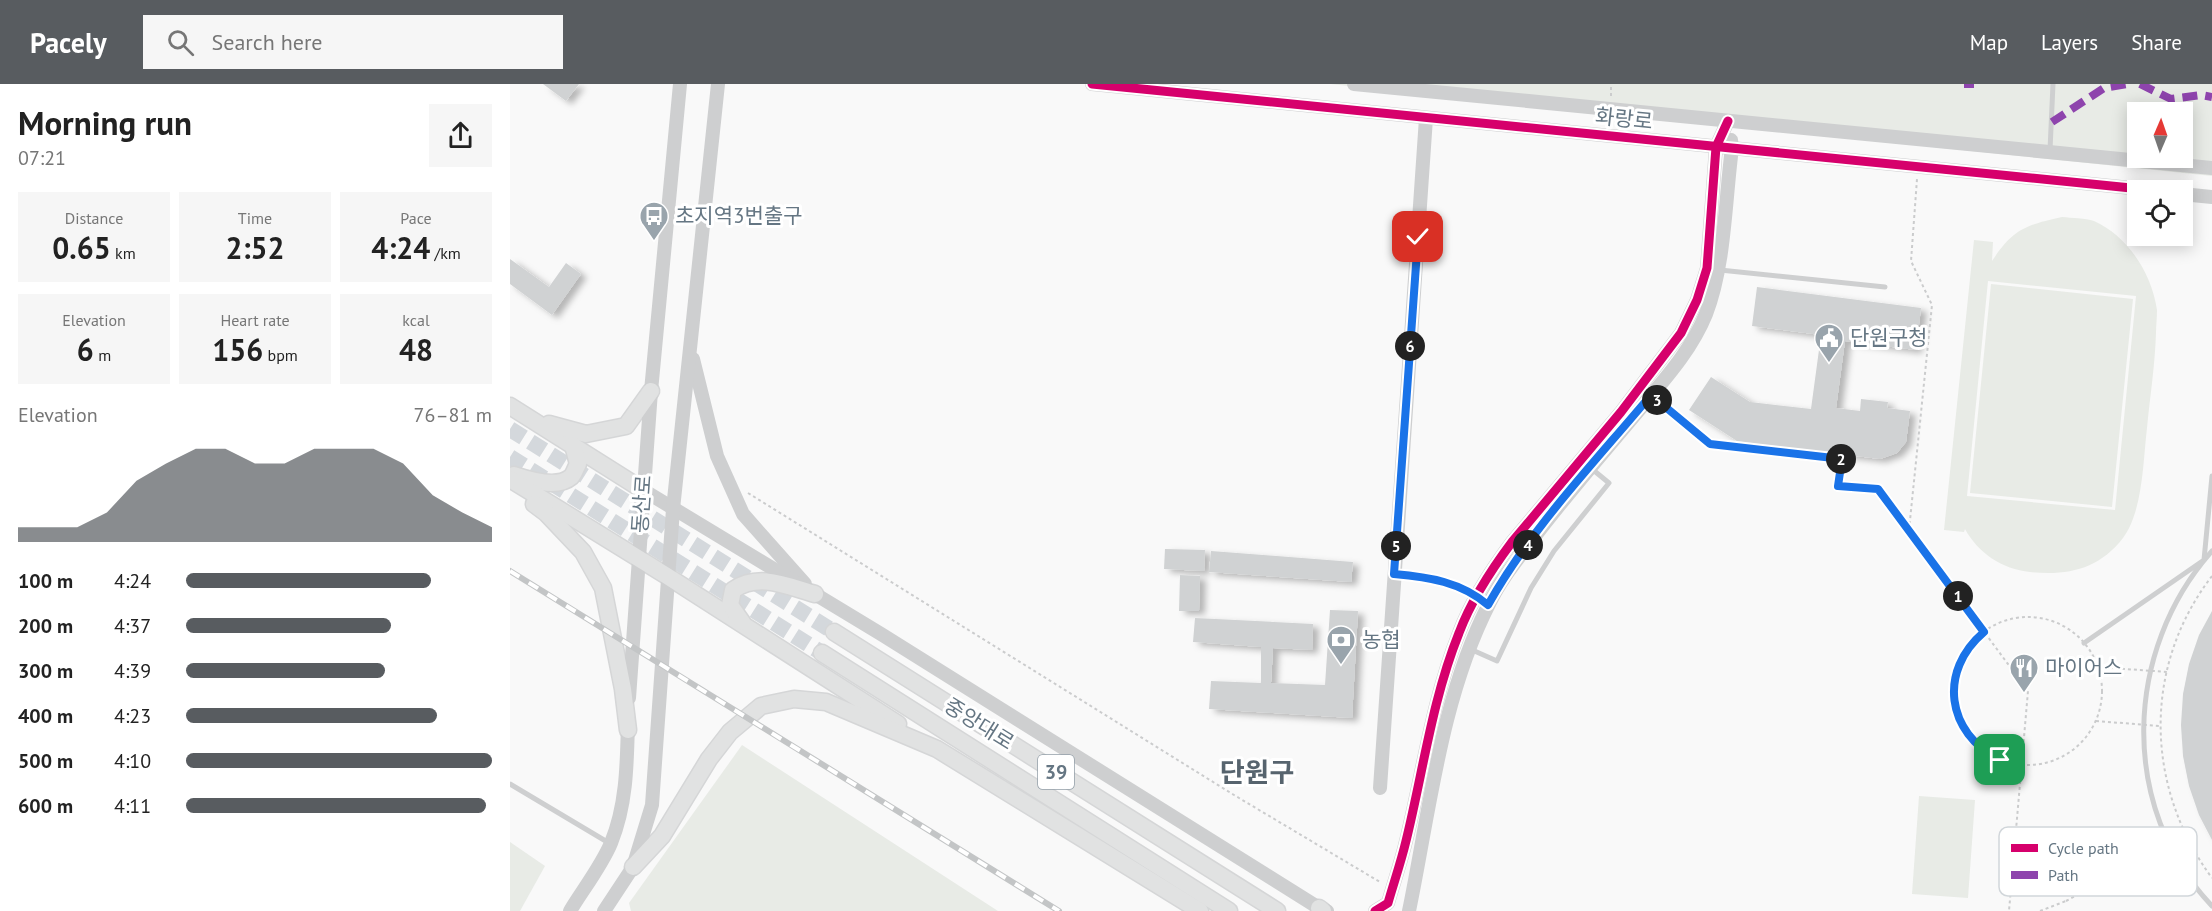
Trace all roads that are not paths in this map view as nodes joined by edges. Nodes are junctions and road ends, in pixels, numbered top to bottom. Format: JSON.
{"nodes":[{"id":1,"x":680,"y":84,"type":"edge"},
{"id":2,"x":718,"y":84,"type":"edge"},
{"id":3,"x":1092,"y":84,"type":"edge"},
{"id":4,"x":1354,"y":84,"type":"edge"},
{"id":5,"x":2053,"y":84,"type":"edge"},
{"id":6,"x":1438,"y":88,"type":"edge"},
{"id":7,"x":1426,"y":118,"type":"junction"},
{"id":8,"x":1728,"y":121,"type":"junction"},
{"id":9,"x":1716,"y":147,"type":"junction"},
{"id":10,"x":1732,"y":148,"type":"junction"},
{"id":11,"x":2050,"y":152,"type":"junction"},
{"id":12,"x":2212,"y":168,"type":"edge"},
{"id":13,"x":2127,"y":188,"type":"edge"},
{"id":14,"x":2193,"y":195,"type":"edge"},
{"id":15,"x":2212,"y":197,"type":"edge"},
{"id":16,"x":1718,"y":270,"type":"junction"},
{"id":17,"x":1885,"y":287,"type":"dead end"},
{"id":18,"x":690,"y":349,"type":"junction"},
{"id":19,"x":651,"y":391,"type":"junction"},
{"id":20,"x":510,"y":406,"type":"edge"},
{"id":21,"x":533,"y":420,"type":"junction"},
{"id":22,"x":573,"y":445,"type":"junction"},
{"id":23,"x":1590,"y":468,"type":"junction"},
{"id":24,"x":510,"y":473,"type":"edge"},
{"id":25,"x":2212,"y":476,"type":"edge"},
{"id":26,"x":510,"y":479,"type":"edge"},
{"id":27,"x":510,"y":484,"type":"edge"},
{"id":28,"x":643,"y":490,"type":"junction"},
{"id":29,"x":673,"y":509,"type":"junction"},
{"id":30,"x":2212,"y":550,"type":"edge"},
{"id":31,"x":639,"y":559,"type":"junction"},
{"id":32,"x":2204,"y":560,"type":"junction"},
{"id":33,"x":1394,"y":574,"type":"junction"},
{"id":34,"x":667,"y":576,"type":"junction"},
{"id":35,"x":814,"y":594,"type":"junction"},
{"id":36,"x":1483,"y":601,"type":"junction"},
{"id":37,"x":746,"y":627,"type":"junction"},
{"id":38,"x":834,"y":632,"type":"tunnel mouth"},
{"id":39,"x":2084,"y":643,"type":"road end"},
{"id":40,"x":1470,"y":648,"type":"junction"},
{"id":41,"x":822,"y":653,"type":"tunnel mouth"},
{"id":42,"x":628,"y":730,"type":"junction"},
{"id":43,"x":938,"y":749,"type":"junction"},
{"id":44,"x":510,"y":784,"type":"edge"},
{"id":45,"x":1380,"y":788,"type":"dead end"},
{"id":46,"x":2163,"y":827,"type":"edge"},
{"id":47,"x":611,"y":844,"type":"junction"},
{"id":48,"x":633,"y":867,"type":"junction"},
{"id":49,"x":622,"y":884,"type":"junction"},
{"id":50,"x":2197,"y":886,"type":"edge"},
{"id":51,"x":2212,"y":906,"type":"edge"},
{"id":52,"x":1323,"y":910,"type":"edge"},
{"id":53,"x":570,"y":911,"type":"edge"},
{"id":54,"x":604,"y":911,"type":"edge"},
{"id":55,"x":614,"y":911,"type":"edge"},
{"id":56,"x":1200,"y":911,"type":"edge"},
{"id":57,"x":1229,"y":911,"type":"edge"},
{"id":58,"x":1277,"y":911,"type":"edge"},
{"id":59,"x":1375,"y":911,"type":"edge"},
{"id":60,"x":1409,"y":911,"type":"edge"}],
"edges":[{"from":1,"to":19,"type":"street","name":"동산로"},
{"from":2,"to":18,"type":"street","name":"동산로"},
{"from":3,"to":7,"type":"street","name":"화랑로"},
{"from":4,"to":6,"type":"street","name":"화랑로"},
{"from":5,"to":11,"type":"lane"},
{"from":6,"to":8,"type":"street","name":"화랑로"},
{"from":7,"to":9,"type":"street","name":"화랑로"},
{"from":7,"to":33,"type":"street"},
{"from":8,"to":9,"type":"street"},
{"from":8,"to":10,"type":"street"},
{"from":8,"to":11,"type":"street","name":"화랑로"},
{"from":9,"to":10,"type":"street","name":"화랑로"},
{"from":9,"to":36,"type":"street"},
{"from":10,"to":13,"type":"street","name":"화랑로"},
{"from":10,"to":16,"type":"street"},
{"from":11,"to":12,"type":"street","name":"화랑로"},
{"from":14,"to":15,"type":"street"},
{"from":16,"to":17,"type":"lane"},
{"from":16,"to":23,"type":"street"},
{"from":18,"to":29,"type":"street","name":"동산로"},
{"from":18,"to":35,"type":"street"},
{"from":19,"to":21,"type":"main road"},
{"from":19,"to":28,"type":"street","name":"동산로"},
{"from":20,"to":21,"type":"main road"},
{"from":21,"to":22,"type":"main road"},
{"from":22,"to":24,"type":"main road"},
{"from":22,"to":28,"type":"main road"},
{"from":23,"to":36,"type":"street"},
{"from":23,"to":40,"type":"lane"},
{"from":25,"to":32,"type":"lane"},
{"from":26,"to":31,"type":"main road"},
{"from":27,"to":42,"type":"main road"},
{"from":28,"to":29,"type":"street"},
{"from":28,"to":31,"type":"street","name":"동산로"},
{"from":29,"to":34,"type":"street","name":"동산로"},
{"from":29,"to":35,"type":"street"},
{"from":30,"to":32,"type":"lane"},
{"from":31,"to":34,"type":"main road"},
{"from":31,"to":42,"type":"street","name":"동산로"},
{"from":32,"to":39,"type":"lane"},
{"from":32,"to":46,"type":"lane"},
{"from":33,"to":36,"type":"lane"},
{"from":33,"to":45,"type":"street"},
{"from":34,"to":37,"type":"main road"},
{"from":34,"to":48,"type":"street","name":"동산로"},
{"from":35,"to":37,"type":"main road"},
{"from":35,"to":52,"type":"street"},
{"from":36,"to":40,"type":"street"},
{"from":36,"to":59,"type":"street"},
{"from":37,"to":43,"type":"main road"},
{"from":38,"to":58,"type":"main road","name":"중앙대로","number":"39"},
{"from":40,"to":60,"type":"street"},
{"from":41,"to":57,"type":"main road","name":"중앙대로","number":"39"},
{"from":42,"to":47,"type":"street","name":"동산로"},
{"from":43,"to":48,"type":"main road"},
{"from":43,"to":56,"type":"main road"},
{"from":44,"to":47,"type":"lane"},
{"from":47,"to":53,"type":"street","name":"동산로"},
{"from":48,"to":49,"type":"street","name":"동산로"},
{"from":49,"to":54,"type":"street","name":"동산로"},
{"from":49,"to":55,"type":"street"},
{"from":50,"to":51,"type":"lane"}]}
